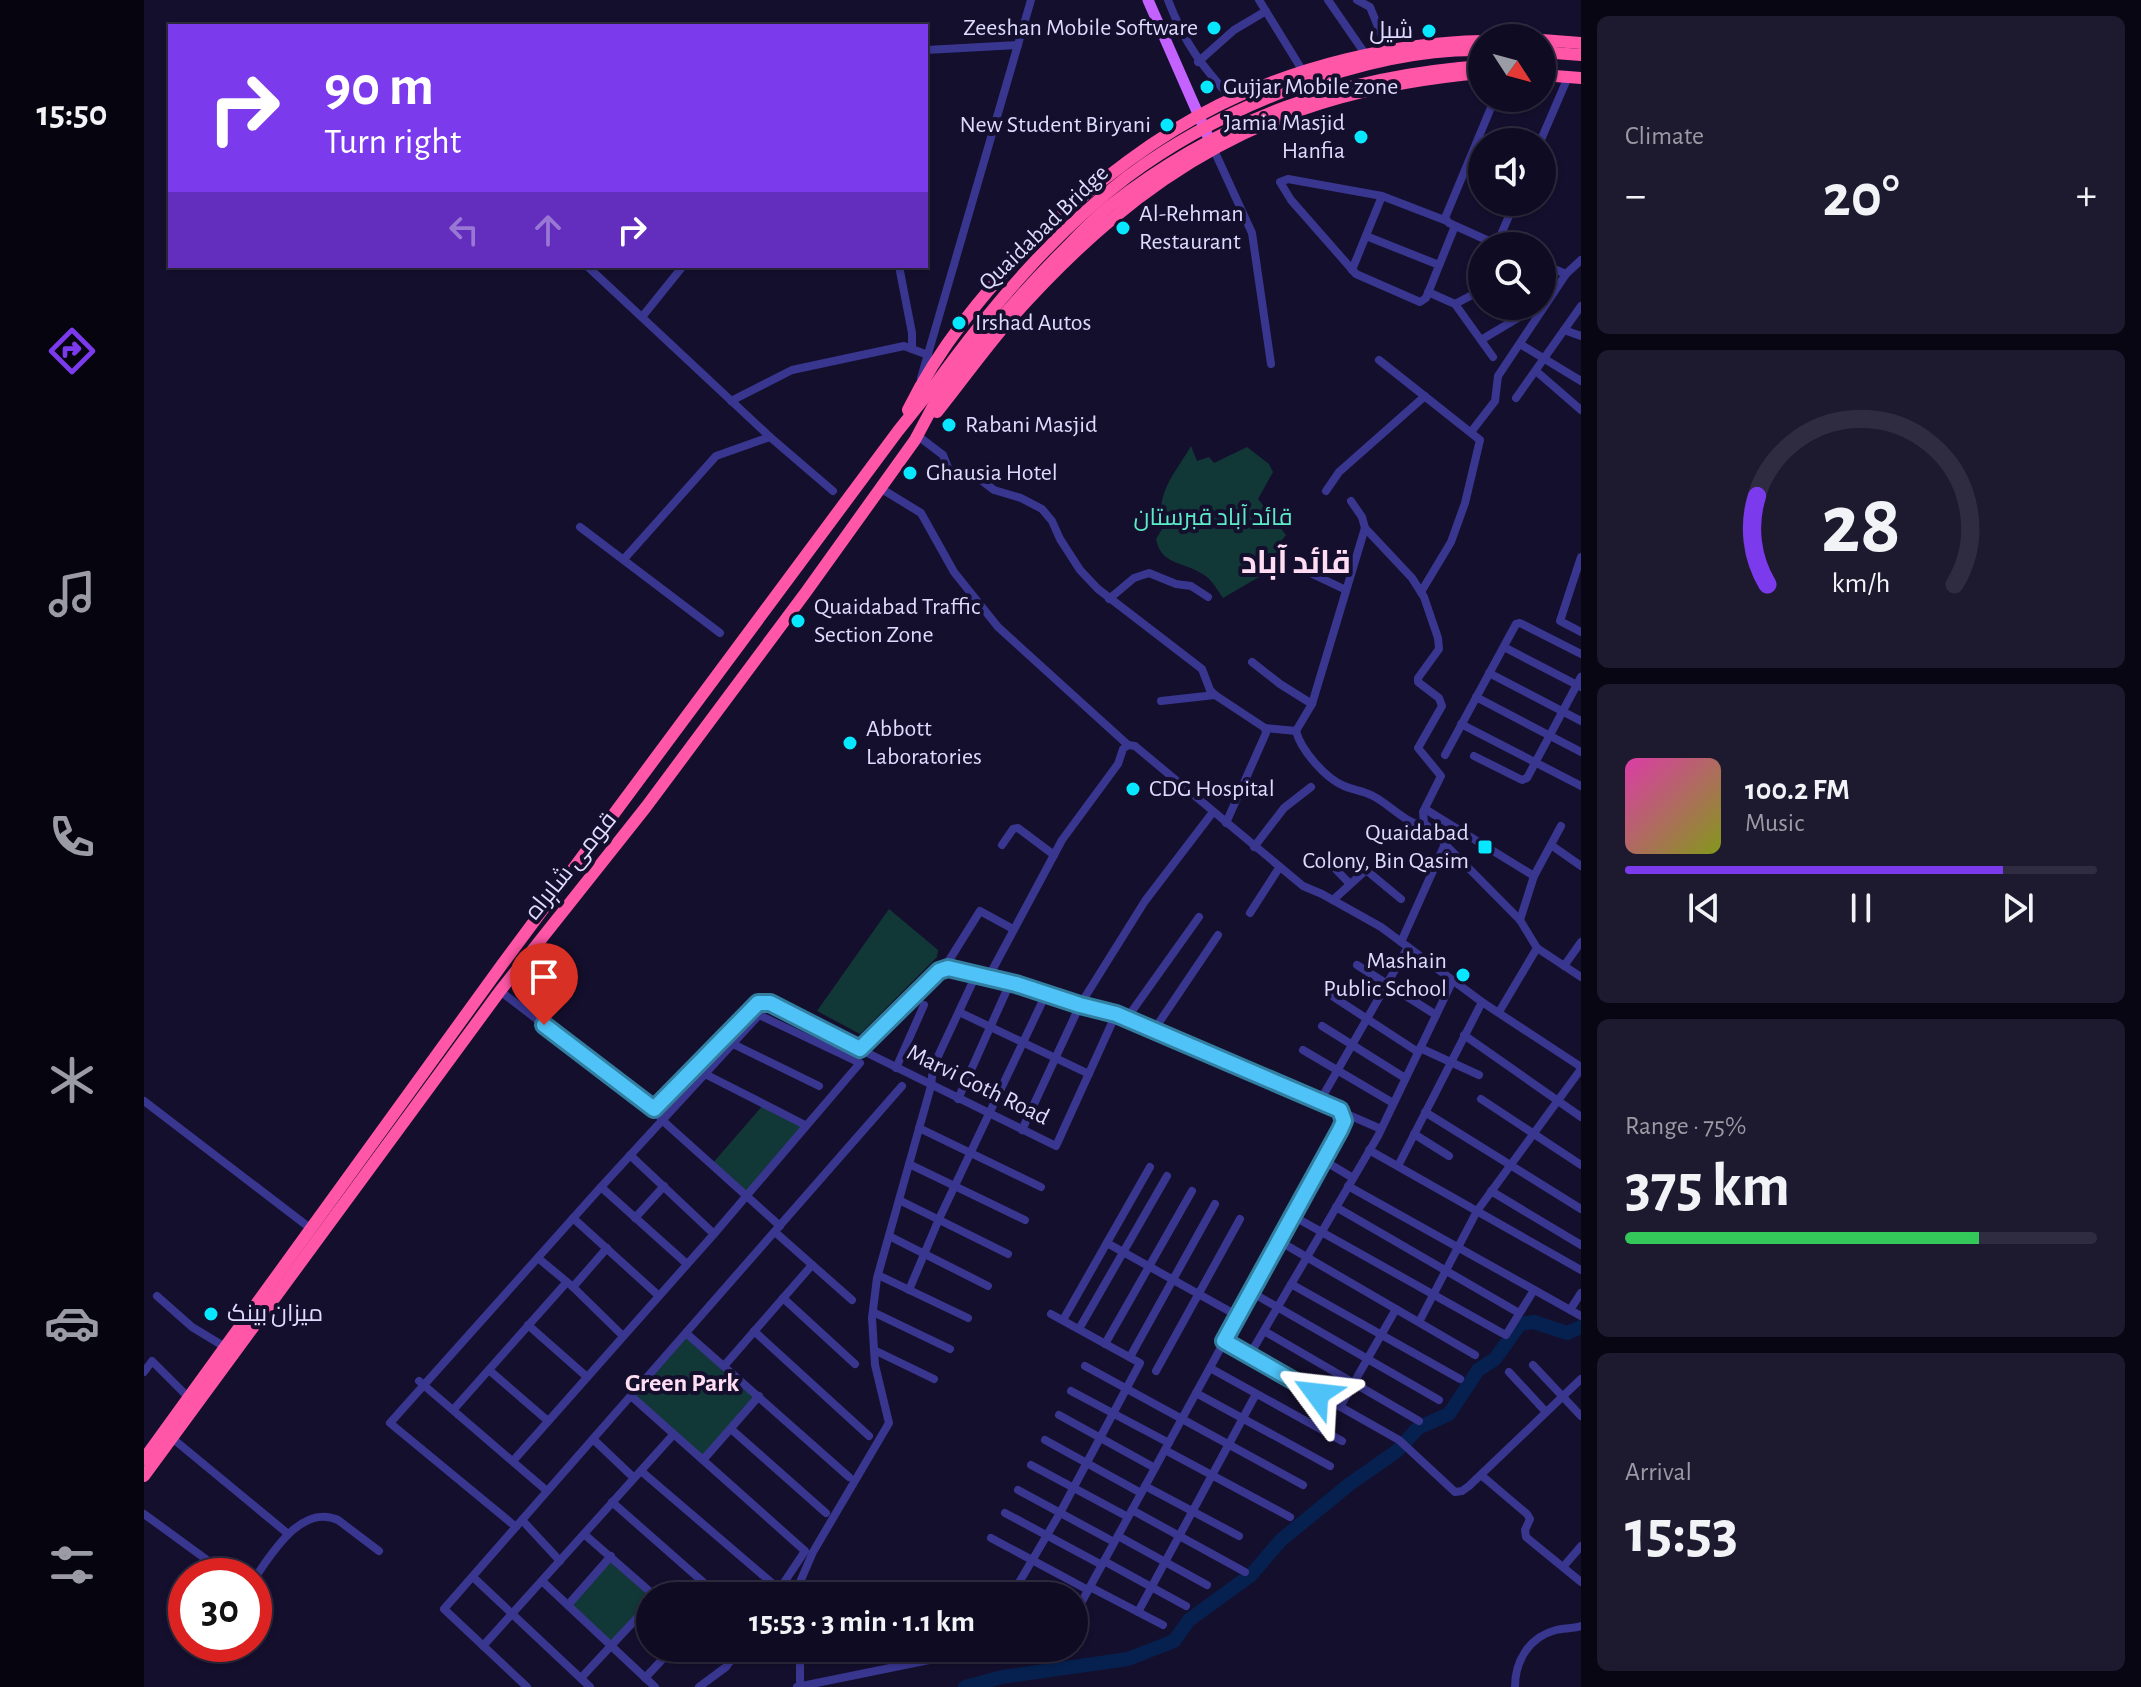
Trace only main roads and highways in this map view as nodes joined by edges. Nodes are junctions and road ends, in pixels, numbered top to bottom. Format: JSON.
{"nodes":[{"id":1,"x":1145,"y":0,"type":"edge"},
{"id":2,"x":1156,"y":0,"type":"edge"},
{"id":3,"x":1556,"y":41,"type":"edge"},
{"id":4,"x":1468,"y":42,"type":"edge"},
{"id":5,"x":1581,"y":43,"type":"edge"},
{"id":6,"x":1468,"y":51,"type":"edge"},
{"id":7,"x":1556,"y":53,"type":"edge"},
{"id":8,"x":1581,"y":55,"type":"edge"},
{"id":9,"x":1468,"y":68,"type":"edge"},
{"id":10,"x":1556,"y":68,"type":"edge"},
{"id":11,"x":1581,"y":70,"type":"edge"},
{"id":12,"x":1468,"y":74,"type":"edge"},
{"id":13,"x":1201,"y":115,"type":"junction"},
{"id":14,"x":1216,"y":146,"type":"junction"},
{"id":15,"x":937,"y":391,"type":"junction"},
{"id":16,"x":898,"y":431,"type":"junction"},
{"id":17,"x":916,"y":438,"type":"junction"},
{"id":18,"x":144,"y":1458,"type":"edge"},
{"id":19,"x":144,"y":1476,"type":"edge"}],
"edges":[{"from":1,"to":13,"type":"main road"},
{"from":2,"to":13,"type":"main road"},
{"from":3,"to":5,"type":"highway"},
{"from":4,"to":13,"type":"highway"},
{"from":6,"to":15,"type":"highway","name":"Quaidabad Bridge","bridge":true},
{"from":7,"to":8,"type":"highway"},
{"from":9,"to":15,"type":"highway","name":"Quaidabad Bridge","bridge":true},
{"from":10,"to":11,"type":"highway"},
{"from":12,"to":14,"type":"highway"},
{"from":13,"to":14,"type":"main road"},
{"from":13,"to":16,"type":"highway"},
{"from":14,"to":17,"type":"highway"},
{"from":15,"to":16,"type":"highway","name":"قومی شاہراہ"},
{"from":15,"to":17,"type":"highway","name":"قومی شاہراہ"},
{"from":16,"to":18,"type":"highway","name":"قومی شاہراہ"},
{"from":17,"to":19,"type":"highway","name":"قومی شاہراہ"}]}
